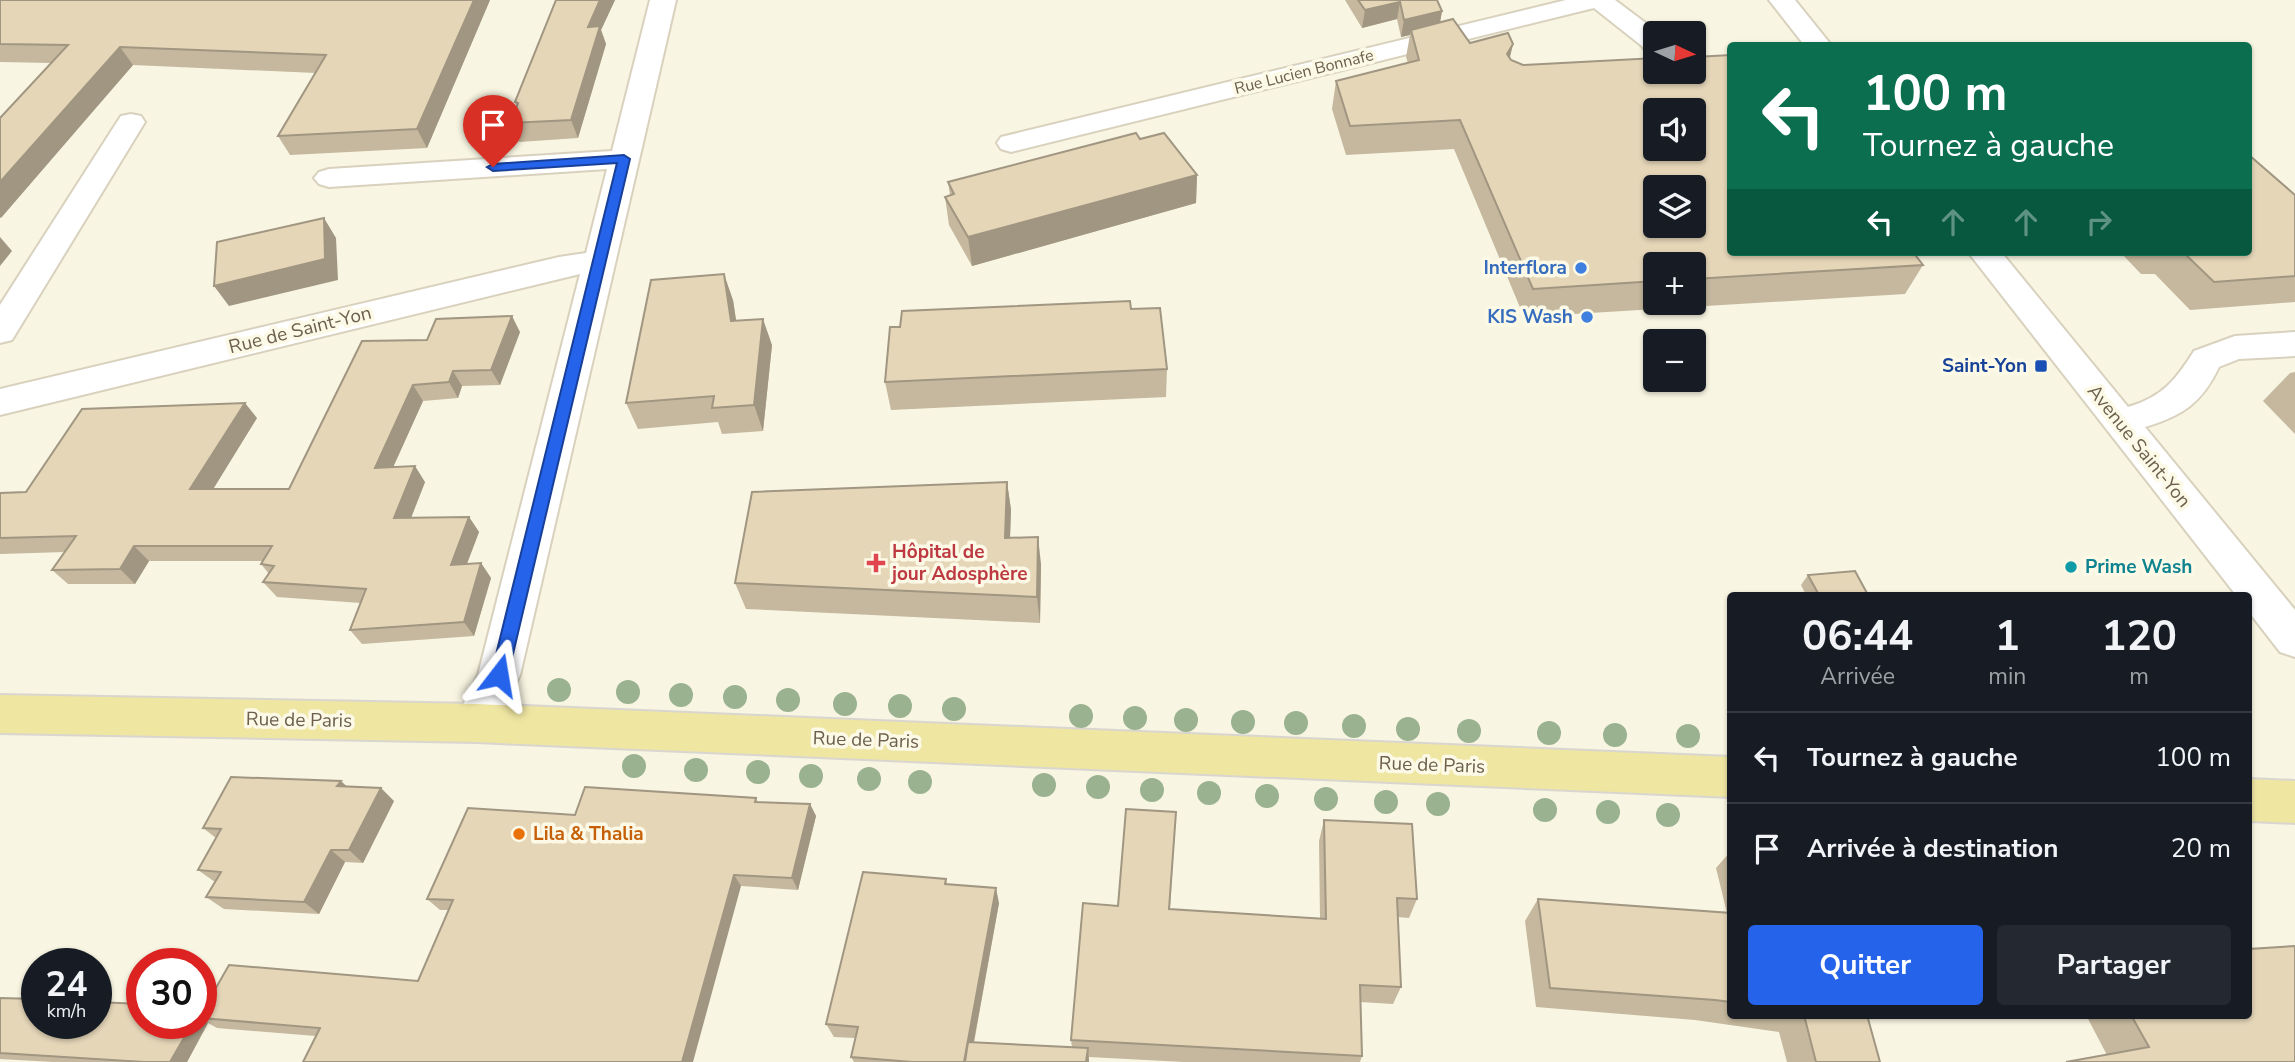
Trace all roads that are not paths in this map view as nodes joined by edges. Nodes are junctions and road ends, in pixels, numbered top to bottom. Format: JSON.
{"nodes":[{"id":1,"x":663,"y":0,"type":"edge"},
{"id":2,"x":1598,"y":0,"type":"edge"},
{"id":3,"x":1782,"y":0,"type":"edge"},
{"id":4,"x":1643,"y":34,"type":"edge"},
{"id":5,"x":1816,"y":42,"type":"edge"},
{"id":6,"x":131,"y":122,"type":"dead end"},
{"id":7,"x":1011,"y":143,"type":"dead end"},
{"id":8,"x":624,"y":159,"type":"junction"},
{"id":9,"x":329,"y":178,"type":"dead end"},
{"id":10,"x":1987,"y":256,"type":"edge"},
{"id":11,"x":600,"y":261,"type":"junction"},
{"id":12,"x":0,"y":332,"type":"edge"},
{"id":13,"x":2295,"y":344,"type":"edge"},
{"id":14,"x":0,"y":402,"type":"edge"},
{"id":15,"x":2120,"y":422,"type":"junction"},
{"id":16,"x":2295,"y":640,"type":"edge"},
{"id":17,"x":0,"y":714,"type":"edge"},
{"id":18,"x":476,"y":723,"type":"junction"},
{"id":19,"x":1727,"y":777,"type":"edge"},
{"id":20,"x":2252,"y":800,"type":"edge"},
{"id":21,"x":2295,"y":802,"type":"edge"}],
"edges":[{"from":1,"to":8,"type":"street"},
{"from":2,"to":4,"type":"street"},
{"from":2,"to":7,"type":"street","name":"Rue Lucien Bonnafe"},
{"from":3,"to":5,"type":"street"},
{"from":6,"to":12,"type":"street"},
{"from":8,"to":9,"type":"street"},
{"from":8,"to":11,"type":"street"},
{"from":10,"to":15,"type":"street","name":"Avenue Saint-Yon"},
{"from":11,"to":14,"type":"street","name":"Rue de Saint-Yon"},
{"from":11,"to":18,"type":"street"},
{"from":13,"to":15,"type":"street"},
{"from":15,"to":16,"type":"street","name":"Avenue Saint-Yon"},
{"from":17,"to":18,"type":"main road","name":"Rue de Paris"},
{"from":18,"to":19,"type":"main road","name":"Rue de Paris"},
{"from":20,"to":21,"type":"main road"}]}
